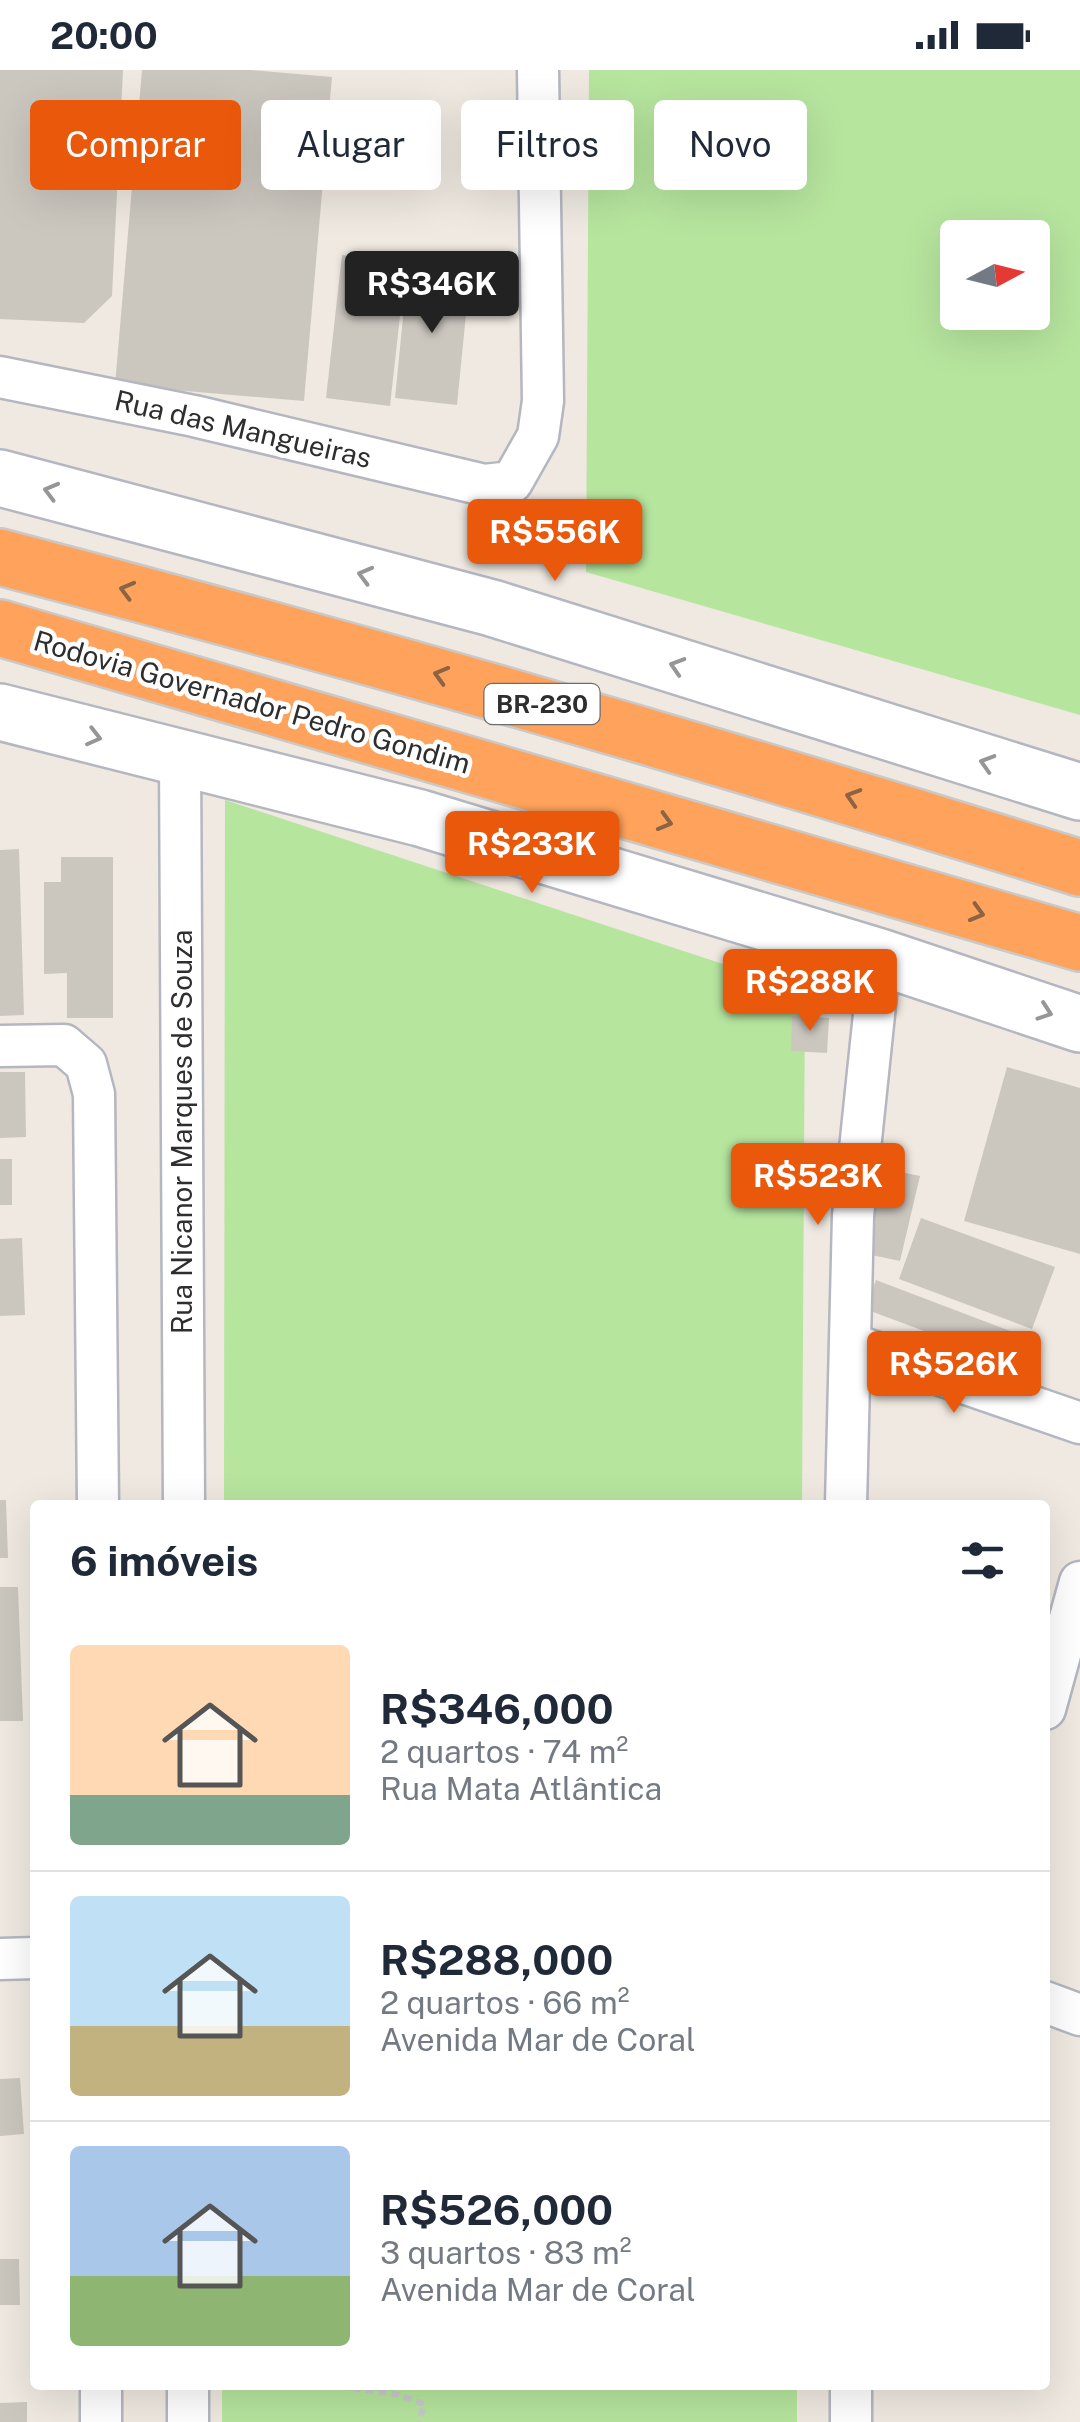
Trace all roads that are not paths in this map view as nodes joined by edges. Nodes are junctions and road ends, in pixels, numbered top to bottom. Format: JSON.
{"nodes":[{"id":1,"x":538,"y":70,"type":"edge"},
{"id":2,"x":0,"y":378,"type":"edge"},
{"id":3,"x":0,"y":478,"type":"edge"},
{"id":4,"x":0,"y":556,"type":"edge"},
{"id":5,"x":0,"y":628,"type":"edge"},
{"id":6,"x":0,"y":712,"type":"edge"},
{"id":7,"x":180,"y":758,"type":"junction"},
{"id":8,"x":1080,"y":792,"type":"edge"},
{"id":9,"x":1080,"y":868,"type":"edge"},
{"id":10,"x":1080,"y":943,"type":"edge"},
{"id":11,"x":880,"y":957,"type":"junction"},
{"id":12,"x":1080,"y":1024,"type":"edge"},
{"id":13,"x":0,"y":1046,"type":"edge"},
{"id":14,"x":851,"y":1344,"type":"junction"},
{"id":15,"x":1080,"y":1422,"type":"edge"},
{"id":16,"x":98,"y":1500,"type":"edge"},
{"id":17,"x":184,"y":1500,"type":"edge"},
{"id":18,"x":846,"y":1500,"type":"edge"},
{"id":19,"x":1080,"y":1582,"type":"edge"},
{"id":20,"x":1050,"y":1691,"type":"edge"},
{"id":21,"x":0,"y":1958,"type":"edge"},
{"id":22,"x":30,"y":1958,"type":"edge"},
{"id":23,"x":1050,"y":2004,"type":"edge"},
{"id":24,"x":1080,"y":2014,"type":"edge"},
{"id":25,"x":101,"y":2390,"type":"edge"},
{"id":26,"x":188,"y":2390,"type":"edge"},
{"id":27,"x":851,"y":2390,"type":"edge"},
{"id":28,"x":101,"y":2422,"type":"edge"},
{"id":29,"x":188,"y":2422,"type":"edge"},
{"id":30,"x":851,"y":2422,"type":"edge"}],
"edges":[{"from":1,"to":2,"type":"street","name":"Rua das Mangueiras"},
{"from":8,"to":3,"type":"street","one_way":true},
{"from":9,"to":4,"type":"highway","number":"BR-230","one_way":true},
{"from":5,"to":10,"type":"highway","name":"Rodovia Governador Pedro Gondim","one_way":true},
{"from":6,"to":7,"type":"street","one_way":true},
{"from":7,"to":11,"type":"street"},
{"from":7,"to":17,"type":"street","name":"Rua Nicanor Marques de Souza"},
{"from":11,"to":12,"type":"street","one_way":true},
{"from":11,"to":14,"type":"street"},
{"from":13,"to":16,"type":"street"},
{"from":14,"to":15,"type":"street"},
{"from":14,"to":18,"type":"street"},
{"from":19,"to":20,"type":"street"},
{"from":21,"to":22,"type":"street"},
{"from":23,"to":24,"type":"street"},
{"from":25,"to":28,"type":"street"},
{"from":26,"to":29,"type":"street"},
{"from":27,"to":30,"type":"street"}]}
